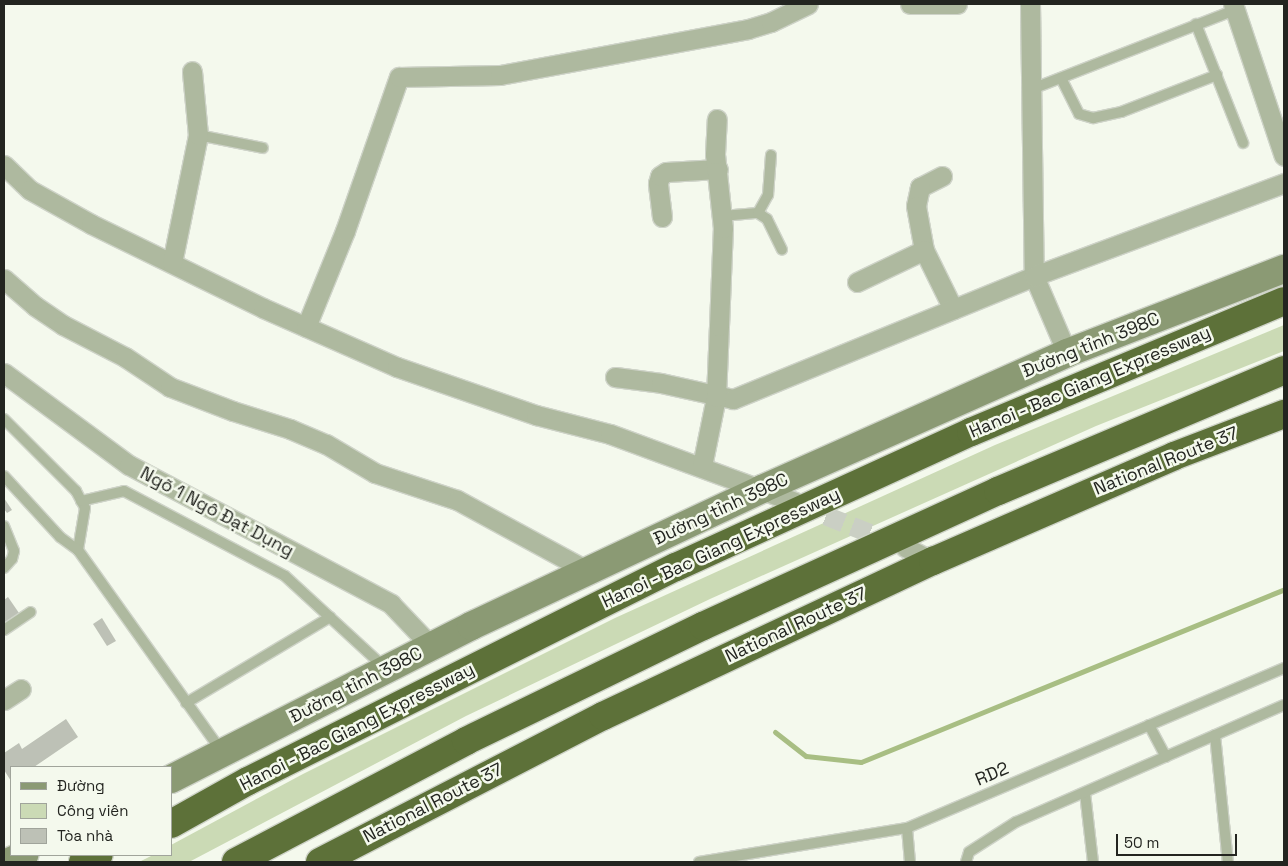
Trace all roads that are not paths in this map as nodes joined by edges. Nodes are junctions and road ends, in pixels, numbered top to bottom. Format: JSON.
{"nodes":[{"id":1,"x":808,"y":4,"type":"edge"},
{"id":2,"x":910,"y":4,"type":"edge"},
{"id":3,"x":957,"y":4,"type":"edge"},
{"id":4,"x":1030,"y":4,"type":"edge"},
{"id":5,"x":1234,"y":7,"type":"edge"},
{"id":6,"x":1196,"y":24,"type":"junction"},
{"id":7,"x":192,"y":71,"type":"dead end"},
{"id":8,"x":1217,"y":75,"type":"junction"},
{"id":9,"x":1061,"y":78,"type":"junction"},
{"id":10,"x":1032,"y":89,"type":"junction"},
{"id":11,"x":718,"y":119,"type":"dead end"},
{"id":12,"x":198,"y":135,"type":"junction"},
{"id":13,"x":1243,"y":142,"type":"dead end"},
{"id":14,"x":263,"y":148,"type":"dead end"},
{"id":15,"x":771,"y":155,"type":"dead end"},
{"id":16,"x":1284,"y":156,"type":"edge"},
{"id":17,"x":4,"y":164,"type":"edge"},
{"id":18,"x":718,"y":169,"type":"junction"},
{"id":19,"x":942,"y":176,"type":"dead end"},
{"id":20,"x":1284,"y":183,"type":"edge"},
{"id":21,"x":758,"y":213,"type":"junction"},
{"id":22,"x":722,"y":216,"type":"junction"},
{"id":23,"x":662,"y":217,"type":"dead end"},
{"id":24,"x":782,"y":250,"type":"dead end"},
{"id":25,"x":924,"y":250,"type":"junction"},
{"id":26,"x":172,"y":264,"type":"junction"},
{"id":27,"x":1284,"y":269,"type":"edge"},
{"id":28,"x":1034,"y":276,"type":"junction"},
{"id":29,"x":4,"y":279,"type":"edge"},
{"id":30,"x":857,"y":282,"type":"dead end"},
{"id":31,"x":1284,"y":300,"type":"edge"},
{"id":32,"x":954,"y":309,"type":"junction"},
{"id":33,"x":306,"y":327,"type":"junction"},
{"id":34,"x":1067,"y":353,"type":"junction"},
{"id":35,"x":1284,"y":370,"type":"edge"},
{"id":36,"x":4,"y":373,"type":"edge"},
{"id":37,"x":615,"y":377,"type":"dead end"},
{"id":38,"x":716,"y":397,"type":"junction"},
{"id":39,"x":1284,"y":414,"type":"edge"},
{"id":40,"x":4,"y":419,"type":"edge"},
{"id":41,"x":702,"y":466,"type":"junction"},
{"id":42,"x":4,"y":476,"type":"edge"},
{"id":43,"x":762,"y":489,"type":"junction"},
{"id":44,"x":81,"y":501,"type":"junction"},
{"id":45,"x":794,"y":502,"type":"tunnel mouth"},
{"id":46,"x":4,"y":526,"type":"edge"},
{"id":47,"x":905,"y":547,"type":"tunnel mouth"},
{"id":48,"x":78,"y":550,"type":"junction"},
{"id":49,"x":933,"y":561,"type":"junction"},
{"id":50,"x":4,"y":568,"type":"edge"},
{"id":51,"x":588,"y":571,"type":"junction"},
{"id":52,"x":31,"y":612,"type":"dead end"},
{"id":53,"x":330,"y":617,"type":"junction"},
{"id":54,"x":4,"y":630,"type":"edge"},
{"id":55,"x":431,"y":646,"type":"junction"},
{"id":56,"x":1284,"y":668,"type":"edge"},
{"id":57,"x":386,"y":669,"type":"junction"},
{"id":58,"x":21,"y":689,"type":"dead end"},
{"id":59,"x":4,"y":700,"type":"edge"},
{"id":60,"x":186,"y":703,"type":"junction"},
{"id":61,"x":1284,"y":705,"type":"edge"},
{"id":62,"x":1148,"y":725,"type":"junction"},
{"id":63,"x":1214,"y":735,"type":"junction"},
{"id":64,"x":222,"y":753,"type":"junction"},
{"id":65,"x":1166,"y":757,"type":"junction"},
{"id":66,"x":172,"y":778,"type":"edge"},
{"id":67,"x":248,"y":781,"type":"junction"},
{"id":68,"x":1085,"y":793,"type":"junction"},
{"id":69,"x":172,"y":819,"type":"edge"},
{"id":70,"x":172,"y":823,"type":"edge"},
{"id":71,"x":907,"y":828,"type":"junction"},
{"id":72,"x":22,"y":856,"type":"edge"},
{"id":73,"x":97,"y":856,"type":"edge"},
{"id":74,"x":116,"y":856,"type":"edge"},
{"id":75,"x":747,"y":858,"type":"edge"},
{"id":76,"x":9,"y":862,"type":"edge"},
{"id":77,"x":84,"y":862,"type":"edge"},
{"id":78,"x":105,"y":862,"type":"edge"},
{"id":79,"x":236,"y":862,"type":"edge"},
{"id":80,"x":320,"y":862,"type":"edge"},
{"id":81,"x":699,"y":862,"type":"edge"},
{"id":82,"x":910,"y":862,"type":"edge"},
{"id":83,"x":966,"y":862,"type":"edge"},
{"id":84,"x":1093,"y":862,"type":"edge"},
{"id":85,"x":1228,"y":862,"type":"edge"}],
"edges":[{"from":1,"to":33,"type":"street"},
{"from":2,"to":3,"type":"street"},
{"from":4,"to":10,"type":"street"},
{"from":5,"to":6,"type":"lane"},
{"from":5,"to":16,"type":"street"},
{"from":6,"to":8,"type":"lane"},
{"from":6,"to":9,"type":"lane"},
{"from":7,"to":12,"type":"street"},
{"from":8,"to":9,"type":"lane"},
{"from":8,"to":13,"type":"lane"},
{"from":9,"to":10,"type":"lane"},
{"from":10,"to":28,"type":"street"},
{"from":11,"to":18,"type":"street"},
{"from":12,"to":14,"type":"lane"},
{"from":12,"to":26,"type":"street"},
{"from":15,"to":21,"type":"lane"},
{"from":17,"to":26,"type":"street"},
{"from":18,"to":22,"type":"street"},
{"from":18,"to":23,"type":"street"},
{"from":19,"to":25,"type":"street"},
{"from":20,"to":28,"type":"street"},
{"from":21,"to":22,"type":"lane"},
{"from":21,"to":24,"type":"lane"},
{"from":22,"to":38,"type":"street"},
{"from":25,"to":30,"type":"street"},
{"from":25,"to":32,"type":"street"},
{"from":26,"to":33,"type":"street"},
{"from":27,"to":34,"type":"main road","name":"Đường tỉnh 398C"},
{"from":28,"to":32,"type":"street"},
{"from":28,"to":34,"type":"street"},
{"from":29,"to":51,"type":"street"},
{"from":31,"to":67,"type":"highway","name":"Hanoi - Bac Giang Expressway"},
{"from":32,"to":38,"type":"street"},
{"from":33,"to":41,"type":"street"},
{"from":34,"to":43,"type":"main road","name":"Đường tỉnh 398C"},
{"from":35,"to":79,"type":"highway"},
{"from":36,"to":55,"type":"street","name":"Ngõ 1 Ngô Đạt Dụng"},
{"from":37,"to":38,"type":"street"},
{"from":38,"to":41,"type":"street"},
{"from":39,"to":49,"type":"highway","name":"National Route 37"},
{"from":40,"to":44,"type":"lane"},
{"from":41,"to":43,"type":"street"},
{"from":42,"to":48,"type":"lane"},
{"from":43,"to":45,"type":"street"},
{"from":43,"to":51,"type":"main road","name":"Đường tỉnh 398C"},
{"from":44,"to":48,"type":"lane"},
{"from":44,"to":53,"type":"lane"},
{"from":46,"to":50,"type":"lane"},
{"from":47,"to":49,"type":"street"},
{"from":48,"to":60,"type":"lane"},
{"from":49,"to":80,"type":"highway","name":"National Route 37"},
{"from":51,"to":55,"type":"main road","name":"Đường tỉnh 398C"},
{"from":52,"to":54,"type":"lane"},
{"from":53,"to":57,"type":"lane"},
{"from":53,"to":60,"type":"lane"},
{"from":55,"to":57,"type":"main road","name":"Đường tỉnh 398C"},
{"from":56,"to":62,"type":"lane","name":"RD2"},
{"from":57,"to":64,"type":"main road","name":"Đường tỉnh 398C"},
{"from":58,"to":59,"type":"street"},
{"from":60,"to":64,"type":"lane"},
{"from":61,"to":63,"type":"lane"},
{"from":62,"to":65,"type":"lane"},
{"from":62,"to":71,"type":"lane","name":"RD2"},
{"from":63,"to":65,"type":"lane"},
{"from":63,"to":85,"type":"lane"},
{"from":64,"to":66,"type":"main road","name":"Đường tỉnh 398C"},
{"from":65,"to":68,"type":"lane"},
{"from":67,"to":69,"type":"highway"},
{"from":67,"to":70,"type":"highway","name":"Hanoi - Bac Giang Expressway"},
{"from":68,"to":83,"type":"lane"},
{"from":68,"to":84,"type":"lane"},
{"from":71,"to":75,"type":"lane","name":"RD2"},
{"from":71,"to":82,"type":"lane"},
{"from":72,"to":76,"type":"main road"},
{"from":73,"to":77,"type":"highway"},
{"from":74,"to":78,"type":"highway"},
{"from":75,"to":81,"type":"lane","name":"RD2"}]}
